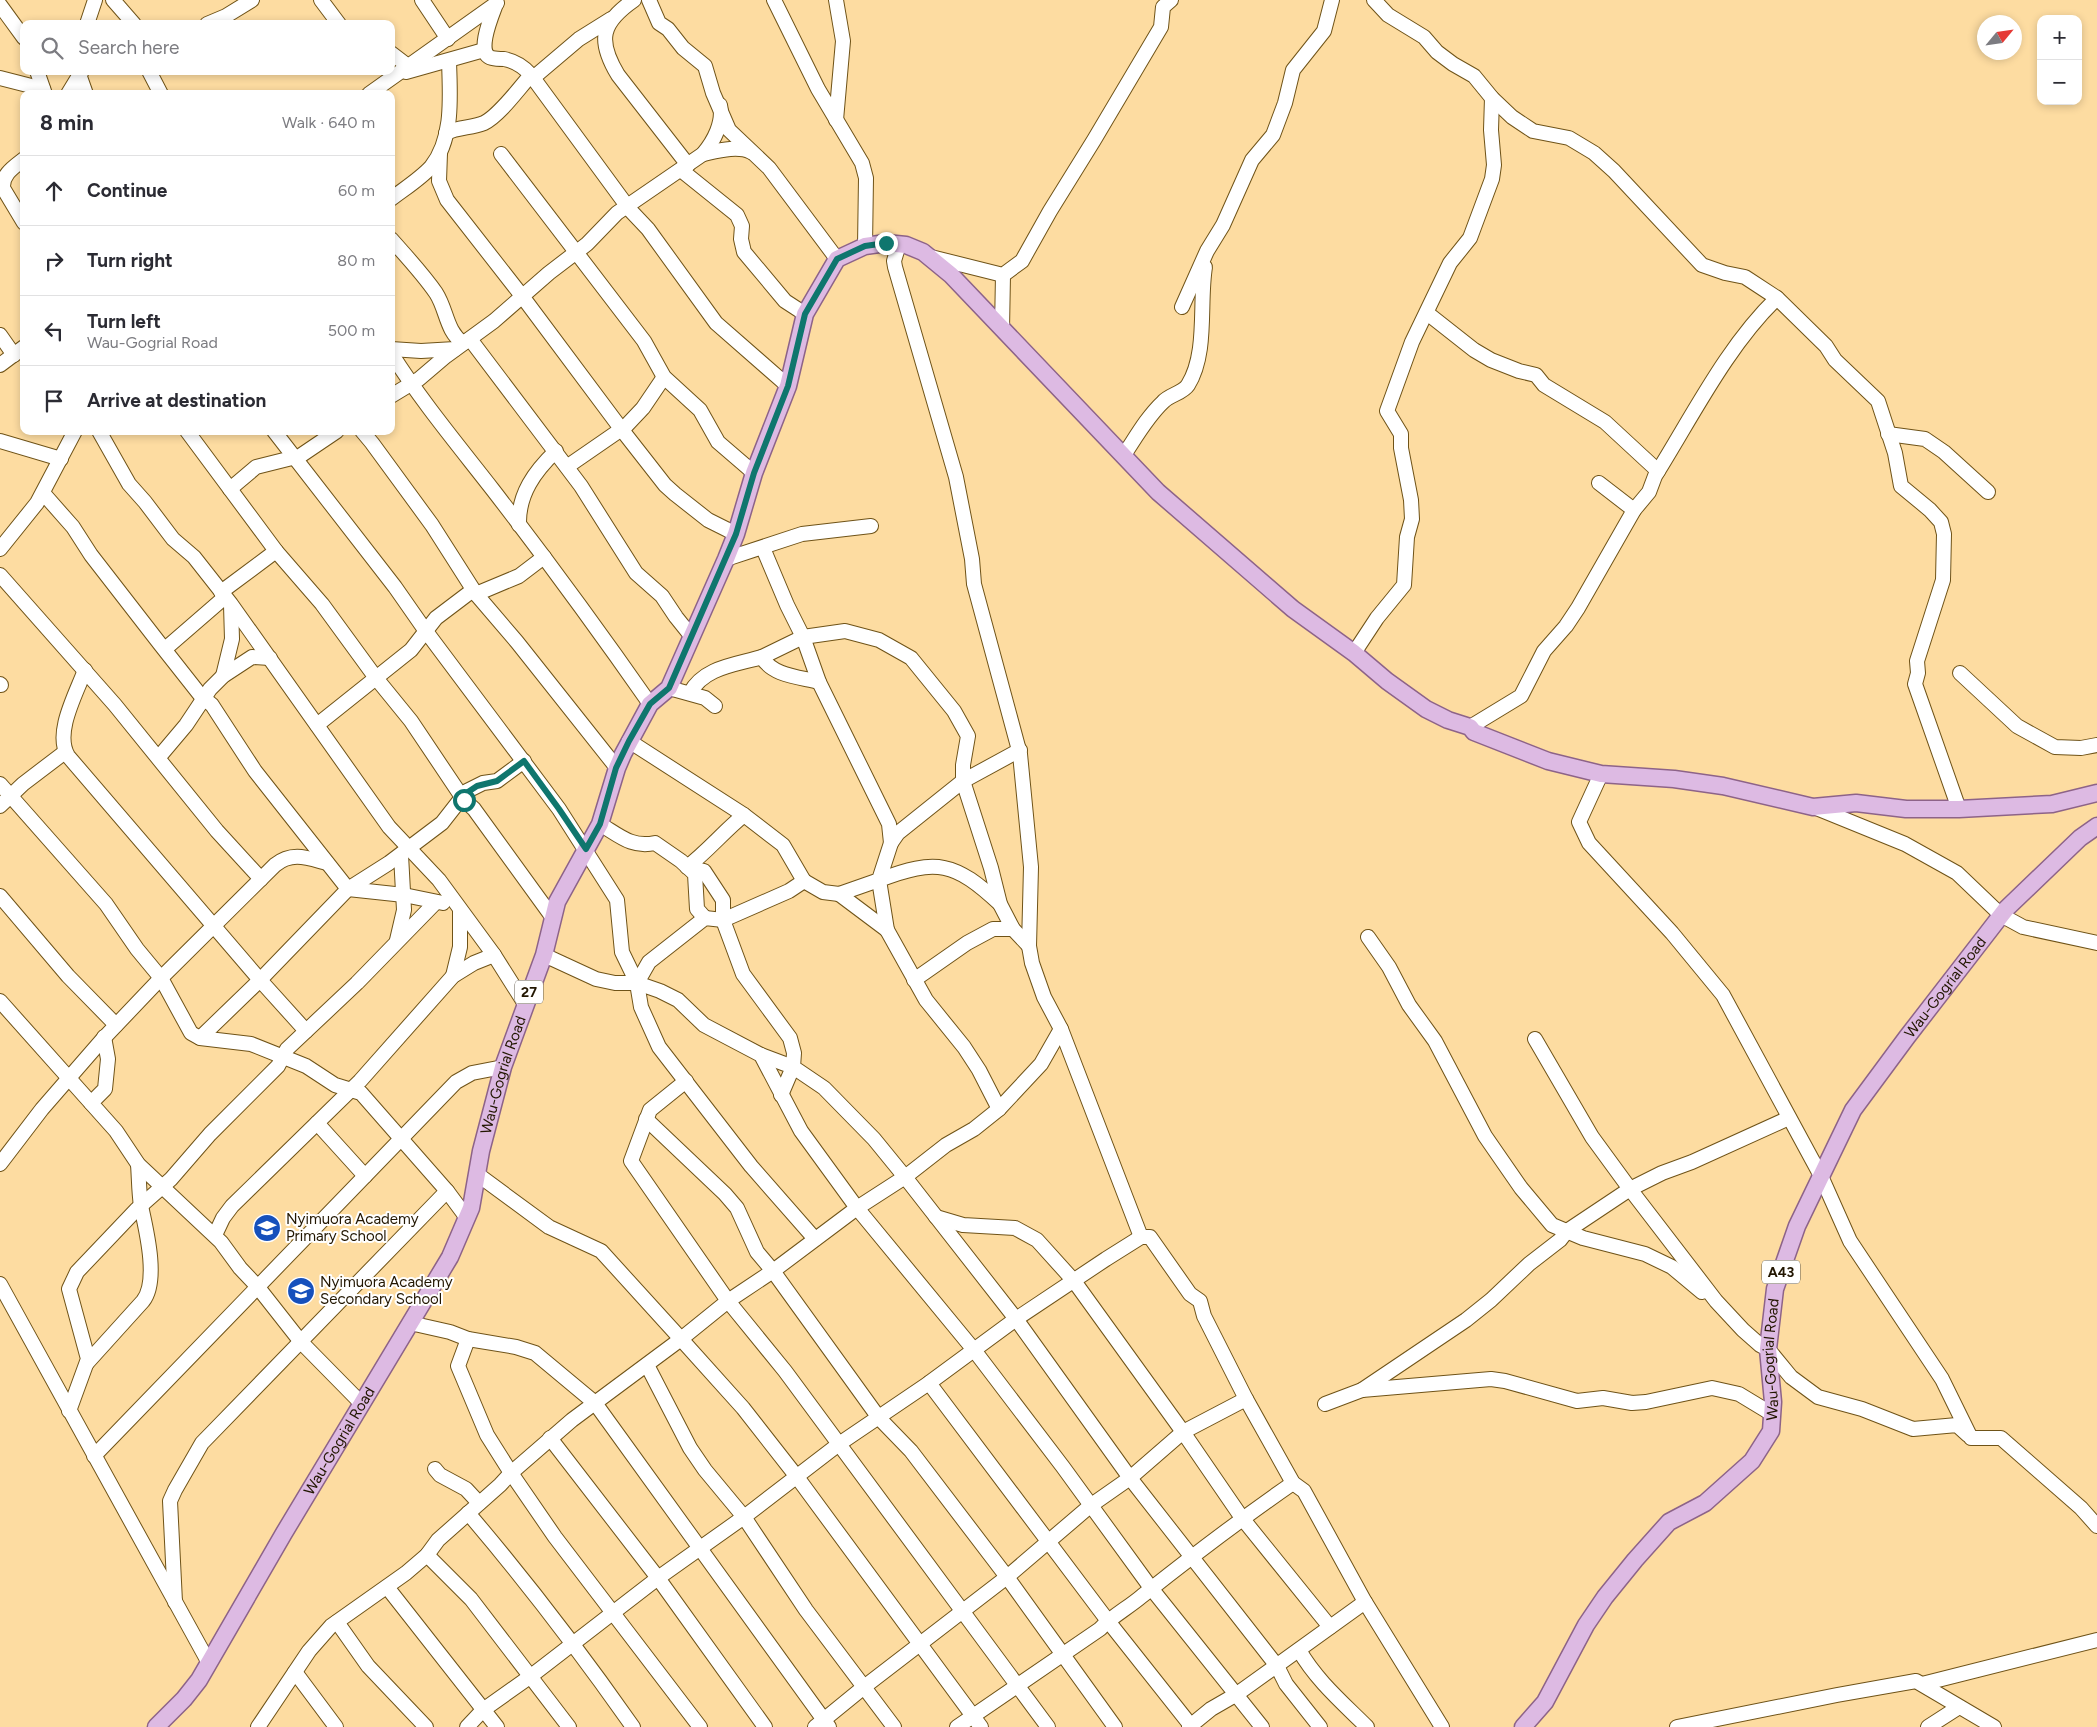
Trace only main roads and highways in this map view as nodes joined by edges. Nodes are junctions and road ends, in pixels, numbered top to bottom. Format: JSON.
{"nodes":[{"id":1,"x":2097,"y":793,"type":"edge"},
{"id":2,"x":2097,"y":826,"type":"edge"},
{"id":3,"x":156,"y":1727,"type":"edge"},
{"id":4,"x":1523,"y":1727,"type":"edge"}],
"edges":[{"from":1,"to":3,"type":"main road","name":"Wau-Gogrial Road","number":"27"},
{"from":2,"to":4,"type":"main road","name":"Wau-Gogrial Road","number":"A43"}]}
